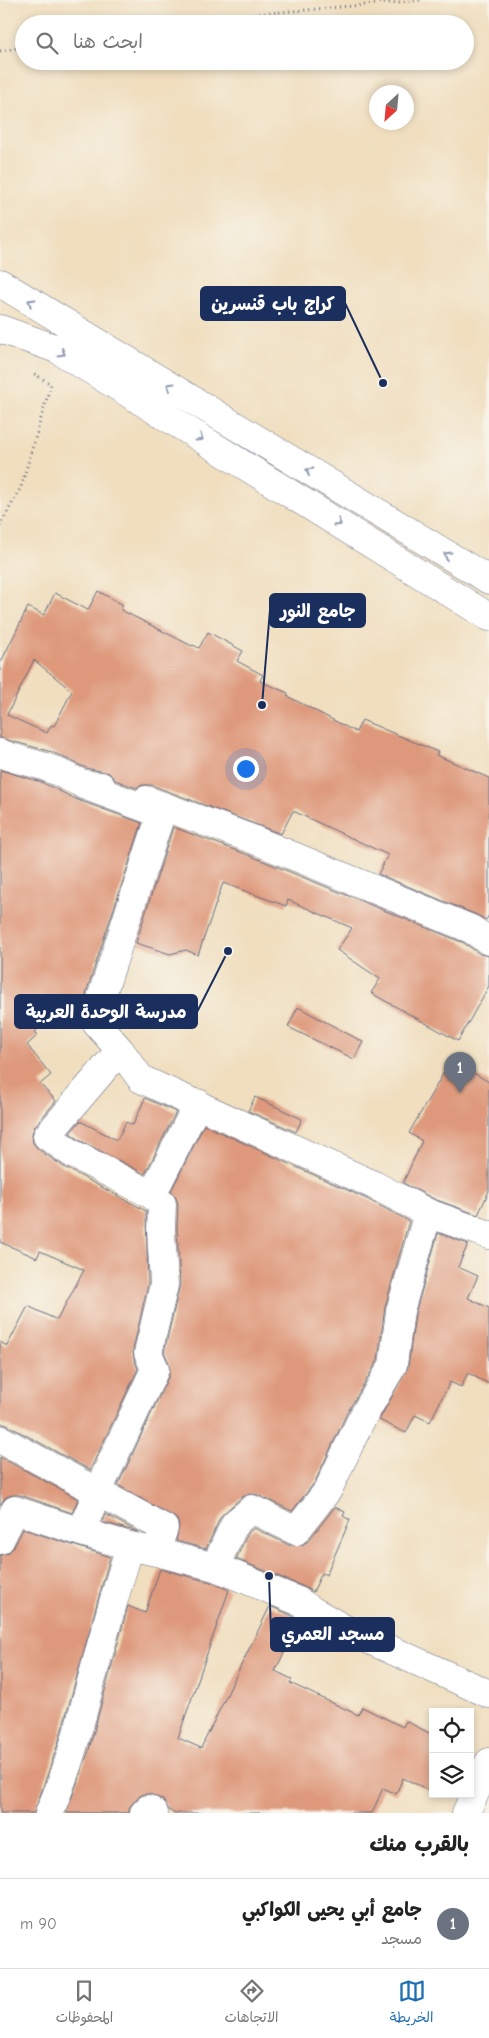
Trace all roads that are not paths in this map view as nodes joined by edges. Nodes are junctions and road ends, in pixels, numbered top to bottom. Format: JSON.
{"nodes":[{"id":1,"x":0,"y":283,"type":"edge"},
{"id":2,"x":0,"y":329,"type":"edge"},
{"id":3,"x":489,"y":580,"type":"edge"},
{"id":4,"x":489,"y":617,"type":"edge"},
{"id":5,"x":0,"y":752,"type":"edge"},
{"id":6,"x":83,"y":786,"type":"junction"},
{"id":7,"x":489,"y":941,"type":"edge"},
{"id":8,"x":120,"y":1050,"type":"junction"},
{"id":9,"x":198,"y":1103,"type":"junction"},
{"id":10,"x":152,"y":1195,"type":"junction"},
{"id":11,"x":428,"y":1213,"type":"junction"},
{"id":12,"x":489,"y":1235,"type":"edge"},
{"id":13,"x":0,"y":1439,"type":"edge"},
{"id":14,"x":97,"y":1493,"type":"junction"},
{"id":15,"x":81,"y":1532,"type":"junction"},
{"id":16,"x":0,"y":1540,"type":"edge"},
{"id":17,"x":130,"y":1546,"type":"junction"},
{"id":18,"x":156,"y":1552,"type":"junction"},
{"id":19,"x":214,"y":1567,"type":"junction"},
{"id":20,"x":489,"y":1694,"type":"edge"},
{"id":21,"x":489,"y":1762,"type":"edge"},
{"id":22,"x":49,"y":1813,"type":"edge"},
{"id":23,"x":144,"y":1813,"type":"edge"},
{"id":24,"x":154,"y":1813,"type":"edge"},
{"id":25,"x":466,"y":1813,"type":"edge"}],
"edges":[{"from":3,"to":1,"type":"street","one_way":true},
{"from":2,"to":4,"type":"street","one_way":true},
{"from":5,"to":6,"type":"street"},
{"from":6,"to":7,"type":"street"},
{"from":6,"to":8,"type":"street"},
{"from":8,"to":9,"type":"street"},
{"from":8,"to":10,"type":"street"},
{"from":9,"to":10,"type":"street"},
{"from":9,"to":11,"type":"street"},
{"from":10,"to":14,"type":"street"},
{"from":11,"to":12,"type":"street"},
{"from":11,"to":19,"type":"street"},
{"from":13,"to":14,"type":"street"},
{"from":14,"to":15,"type":"street"},
{"from":14,"to":18,"type":"street"},
{"from":15,"to":16,"type":"street"},
{"from":15,"to":17,"type":"street"},
{"from":17,"to":18,"type":"street"},
{"from":17,"to":22,"type":"street"},
{"from":18,"to":19,"type":"street"},
{"from":19,"to":20,"type":"street"},
{"from":21,"to":25,"type":"street"},
{"from":23,"to":24,"type":"street"}]}
